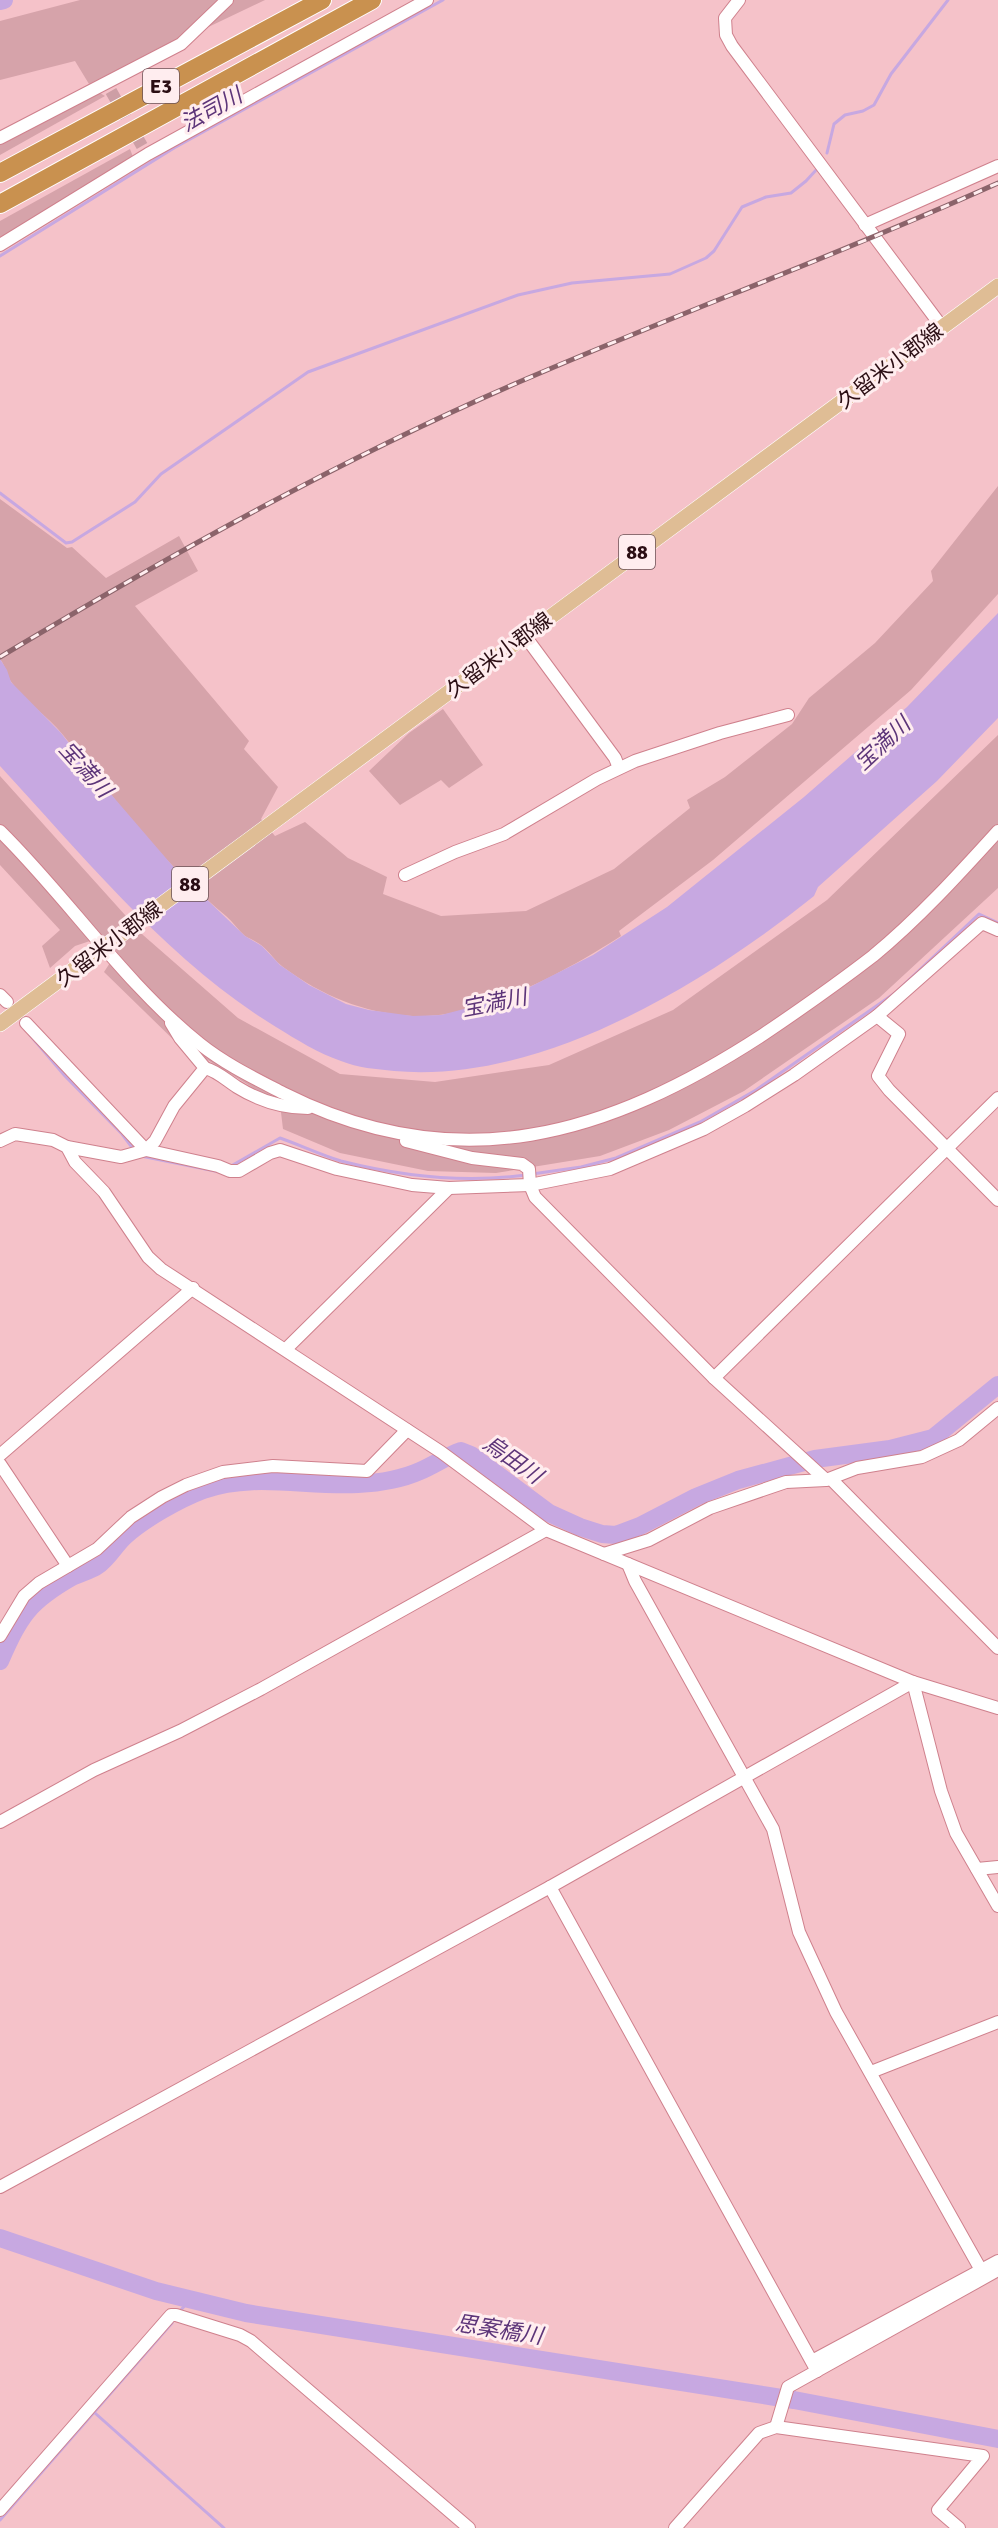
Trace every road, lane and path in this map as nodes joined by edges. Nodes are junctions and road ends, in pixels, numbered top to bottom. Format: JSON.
{"nodes":[{"id":1,"x":226,"y":0,"type":"edge"},
{"id":2,"x":322,"y":0,"type":"edge"},
{"id":3,"x":372,"y":0,"type":"edge"},
{"id":4,"x":427,"y":0,"type":"edge"},
{"id":5,"x":739,"y":0,"type":"edge"},
{"id":6,"x":0,"y":138,"type":"edge"},
{"id":7,"x":998,"y":166,"type":"edge"},
{"id":8,"x":0,"y":173,"type":"edge"},
{"id":9,"x":0,"y":204,"type":"edge"},
{"id":10,"x":865,"y":225,"type":"junction"},
{"id":11,"x":0,"y":245,"type":"edge"},
{"id":12,"x":998,"y":286,"type":"edge"},
{"id":13,"x":942,"y":327,"type":"junction"},
{"id":14,"x":525,"y":636,"type":"junction"},
{"id":15,"x":788,"y":715,"type":"dead end"},
{"id":16,"x":619,"y":768,"type":"junction"},
{"id":17,"x":0,"y":831,"type":"edge"},
{"id":18,"x":998,"y":831,"type":"edge"},
{"id":19,"x":405,"y":875,"type":"dead end"},
{"id":20,"x":998,"y":930,"type":"edge"},
{"id":21,"x":107,"y":946,"type":"junction"},
{"id":22,"x":166,"y":1014,"type":"junction"},
{"id":23,"x":877,"y":1016,"type":"junction"},
{"id":24,"x":26,"y":1023,"type":"dead end"},
{"id":25,"x":0,"y":1024,"type":"edge"},
{"id":26,"x":205,"y":1068,"type":"junction"},
{"id":27,"x":998,"y":1098,"type":"edge"},
{"id":28,"x":313,"y":1108,"type":"junction"},
{"id":29,"x":385,"y":1132,"type":"junction"},
{"id":30,"x":0,"y":1141,"type":"edge"},
{"id":31,"x":67,"y":1147,"type":"junction"},
{"id":32,"x":947,"y":1149,"type":"junction"},
{"id":33,"x":146,"y":1150,"type":"junction"},
{"id":34,"x":530,"y":1185,"type":"junction"},
{"id":35,"x":449,"y":1188,"type":"junction"},
{"id":36,"x":998,"y":1200,"type":"edge"},
{"id":37,"x":193,"y":1288,"type":"junction"},
{"id":38,"x":286,"y":1349,"type":"junction"},
{"id":39,"x":714,"y":1378,"type":"junction"},
{"id":40,"x":998,"y":1408,"type":"edge"},
{"id":41,"x":407,"y":1430,"type":"junction"},
{"id":42,"x":0,"y":1455,"type":"edge"},
{"id":43,"x":0,"y":1464,"type":"edge"},
{"id":44,"x":829,"y":1480,"type":"junction"},
{"id":45,"x":546,"y":1530,"type":"junction"},
{"id":46,"x":604,"y":1554,"type":"junction"},
{"id":47,"x":628,"y":1564,"type":"junction"},
{"id":48,"x":68,"y":1566,"type":"junction"},
{"id":49,"x":0,"y":1636,"type":"edge"},
{"id":50,"x":998,"y":1648,"type":"edge"},
{"id":51,"x":913,"y":1683,"type":"junction"},
{"id":52,"x":998,"y":1708,"type":"edge"},
{"id":53,"x":743,"y":1779,"type":"junction"},
{"id":54,"x":2,"y":1818,"type":"edge"},
{"id":55,"x":998,"y":1867,"type":"edge"},
{"id":56,"x":977,"y":1869,"type":"junction"},
{"id":57,"x":550,"y":1887,"type":"junction"},
{"id":58,"x":998,"y":1906,"type":"edge"},
{"id":59,"x":998,"y":2022,"type":"edge"},
{"id":60,"x":871,"y":2072,"type":"junction"},
{"id":61,"x":0,"y":2187,"type":"edge"},
{"id":62,"x":998,"y":2260,"type":"edge"},
{"id":63,"x":981,"y":2270,"type":"junction"},
{"id":64,"x":998,"y":2270,"type":"edge"},
{"id":65,"x":814,"y":2366,"type":"junction"},
{"id":66,"x":777,"y":2422,"type":"junction"},
{"id":67,"x":0,"y":2510,"type":"edge"},
{"id":68,"x":469,"y":2528,"type":"edge"},
{"id":69,"x":675,"y":2528,"type":"edge"},
{"id":70,"x":959,"y":2528,"type":"edge"}],
"edges":[{"from":1,"to":6,"type":"street"},
{"from":2,"to":8,"type":"highway","number":"E3"},
{"from":3,"to":9,"type":"highway","number":"E3"},
{"from":4,"to":11,"type":"street"},
{"from":5,"to":10,"type":"street"},
{"from":7,"to":10,"type":"street"},
{"from":10,"to":13,"type":"street"},
{"from":12,"to":13,"type":"main road","name":"久留米小郡線","number":"88"},
{"from":13,"to":14,"type":"main road","name":"久留米小郡線","number":"88"},
{"from":14,"to":16,"type":"street"},
{"from":14,"to":21,"type":"main road","name":"久留米小郡線","number":"88"},
{"from":15,"to":16,"type":"street"},
{"from":16,"to":19,"type":"street"},
{"from":17,"to":21,"type":"street"},
{"from":18,"to":29,"type":"street"},
{"from":20,"to":23,"type":"street"},
{"from":21,"to":22,"type":"street"},
{"from":21,"to":25,"type":"main road","name":"久留米小郡線","number":"88"},
{"from":22,"to":26,"type":"street"},
{"from":22,"to":28,"type":"street"},
{"from":23,"to":32,"type":"street"},
{"from":23,"to":34,"type":"street"},
{"from":24,"to":33,"type":"street"},
{"from":26,"to":28,"type":"street"},
{"from":26,"to":33,"type":"street"},
{"from":27,"to":32,"type":"street"},
{"from":28,"to":29,"type":"street"},
{"from":29,"to":34,"type":"street"},
{"from":30,"to":31,"type":"street"},
{"from":31,"to":33,"type":"street"},
{"from":31,"to":37,"type":"street"},
{"from":32,"to":36,"type":"street"},
{"from":32,"to":39,"type":"street"},
{"from":33,"to":35,"type":"street"},
{"from":34,"to":35,"type":"street"},
{"from":34,"to":39,"type":"street"},
{"from":35,"to":38,"type":"street"},
{"from":37,"to":38,"type":"street"},
{"from":37,"to":42,"type":"street"},
{"from":38,"to":41,"type":"street"},
{"from":39,"to":44,"type":"street"},
{"from":40,"to":44,"type":"street"},
{"from":41,"to":45,"type":"street"},
{"from":41,"to":48,"type":"street"},
{"from":43,"to":48,"type":"street"},
{"from":44,"to":46,"type":"street"},
{"from":44,"to":50,"type":"street"},
{"from":45,"to":46,"type":"street"},
{"from":45,"to":54,"type":"street"},
{"from":46,"to":47,"type":"street"},
{"from":47,"to":51,"type":"street"},
{"from":47,"to":53,"type":"street"},
{"from":48,"to":49,"type":"street"},
{"from":51,"to":52,"type":"street"},
{"from":51,"to":53,"type":"street"},
{"from":51,"to":56,"type":"street"},
{"from":53,"to":57,"type":"street"},
{"from":53,"to":60,"type":"street"},
{"from":55,"to":56,"type":"street"},
{"from":56,"to":58,"type":"street"},
{"from":57,"to":61,"type":"street"},
{"from":57,"to":65,"type":"street"},
{"from":59,"to":60,"type":"street"},
{"from":60,"to":63,"type":"street"},
{"from":62,"to":63,"type":"street"},
{"from":63,"to":65,"type":"street"},
{"from":64,"to":65,"type":"street"},
{"from":65,"to":66,"type":"street"},
{"from":66,"to":69,"type":"street"},
{"from":66,"to":70,"type":"street"},
{"from":67,"to":68,"type":"street"}]}
